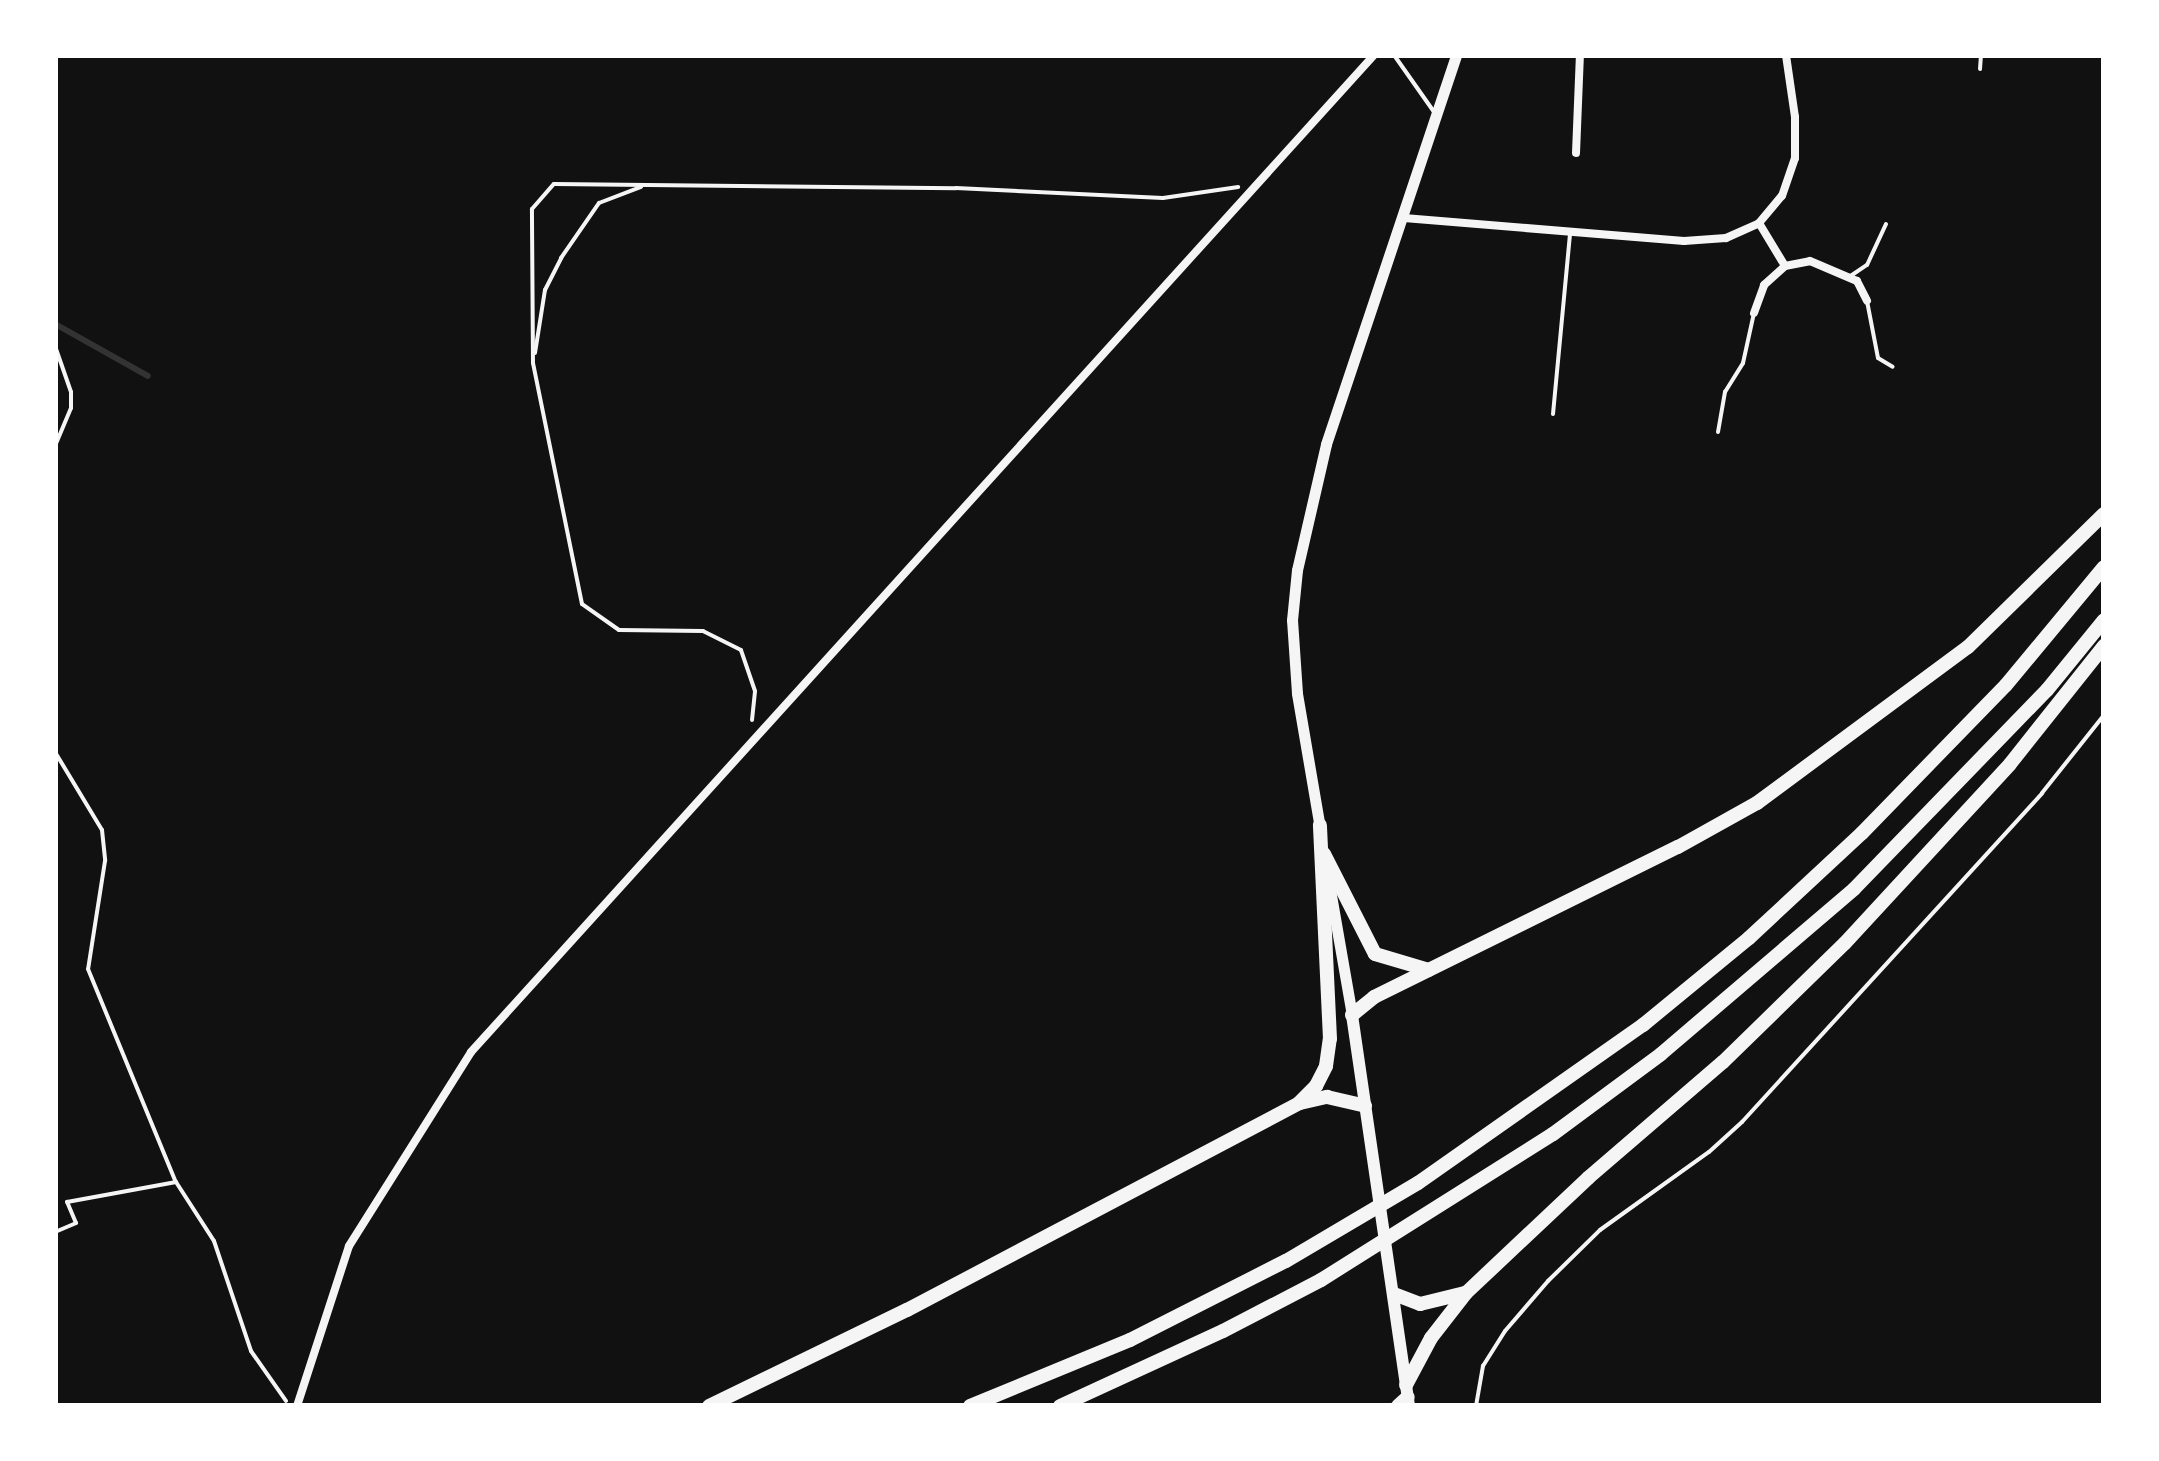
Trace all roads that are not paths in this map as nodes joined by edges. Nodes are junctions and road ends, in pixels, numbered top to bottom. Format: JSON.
{"nodes":[{"id":1,"x":1374,"y":55,"type":"edge"},
{"id":2,"x":1394,"y":55,"type":"edge"},
{"id":3,"x":1456,"y":55,"type":"edge"},
{"id":4,"x":1580,"y":55,"type":"edge"},
{"id":5,"x":1786,"y":55,"type":"edge"},
{"id":6,"x":1981,"y":55,"type":"edge"},
{"id":7,"x":1980,"y":69,"type":"dead end"},
{"id":8,"x":1437,"y":114,"type":"junction"},
{"id":9,"x":1576,"y":153,"type":"dead end"},
{"id":10,"x":1404,"y":218,"type":"junction"},
{"id":11,"x":1759,"y":223,"type":"junction"},
{"id":12,"x":1886,"y":224,"type":"dead end"},
{"id":13,"x":1570,"y":233,"type":"junction"},
{"id":14,"x":1785,"y":266,"type":"junction"},
{"id":15,"x":1849,"y":277,"type":"junction"},
{"id":16,"x":1867,"y":301,"type":"joint"},
{"id":17,"x":1754,"y":313,"type":"joint"},
{"id":18,"x":1893,"y":367,"type":"dead end"},
{"id":19,"x":1553,"y":414,"type":"dead end"},
{"id":20,"x":1718,"y":432,"type":"dead end"},
{"id":21,"x":2104,"y":514,"type":"edge"},
{"id":22,"x":2104,"y":567,"type":"edge"},
{"id":23,"x":2104,"y":620,"type":"edge"},
{"id":24,"x":2104,"y":646,"type":"edge"},
{"id":25,"x":2104,"y":715,"type":"edge"},
{"id":26,"x":1320,"y":824,"type":"junction"},
{"id":27,"x":1324,"y":854,"type":"junction"},
{"id":28,"x":1429,"y":970,"type":"junction"},
{"id":29,"x":1352,"y":1015,"type":"junction"},
{"id":30,"x":1299,"y":1103,"type":"junction"},
{"id":31,"x":1365,"y":1106,"type":"junction"},
{"id":32,"x":1466,"y":1293,"type":"junction"},
{"id":33,"x":1394,"y":1294,"type":"junction"},
{"id":34,"x":1405,"y":1399,"type":"edge"},
{"id":35,"x":294,"y":1406,"type":"edge"},
{"id":36,"x":710,"y":1406,"type":"edge"},
{"id":37,"x":970,"y":1406,"type":"edge"},
{"id":38,"x":1060,"y":1406,"type":"edge"},
{"id":39,"x":1476,"y":1406,"type":"edge"}],
"edges":[{"from":1,"to":35,"type":"street"},
{"from":2,"to":8,"type":"lane"},
{"from":3,"to":8,"type":"main road"},
{"from":4,"to":9,"type":"street"},
{"from":5,"to":11,"type":"street"},
{"from":6,"to":7,"type":"lane"},
{"from":8,"to":10,"type":"main road"},
{"from":10,"to":13,"type":"street"},
{"from":10,"to":26,"type":"main road"},
{"from":11,"to":13,"type":"street"},
{"from":11,"to":14,"type":"street"},
{"from":12,"to":15,"type":"lane"},
{"from":13,"to":19,"type":"lane"},
{"from":14,"to":15,"type":"street"},
{"from":14,"to":17,"type":"street"},
{"from":15,"to":16,"type":"street"},
{"from":16,"to":18,"type":"lane"},
{"from":17,"to":20,"type":"lane"},
{"from":21,"to":28,"type":"highway"},
{"from":22,"to":37,"type":"highway"},
{"from":23,"to":38,"type":"highway"},
{"from":24,"to":32,"type":"highway"},
{"from":25,"to":39,"type":"lane"},
{"from":26,"to":27,"type":"main road"},
{"from":26,"to":30,"type":"highway"},
{"from":27,"to":28,"type":"highway"},
{"from":27,"to":29,"type":"main road"},
{"from":28,"to":29,"type":"highway"},
{"from":29,"to":31,"type":"main road"},
{"from":30,"to":31,"type":"highway"},
{"from":30,"to":36,"type":"highway"},
{"from":31,"to":33,"type":"main road"},
{"from":32,"to":33,"type":"highway"},
{"from":32,"to":34,"type":"highway"},
{"from":33,"to":34,"type":"main road"}]}
